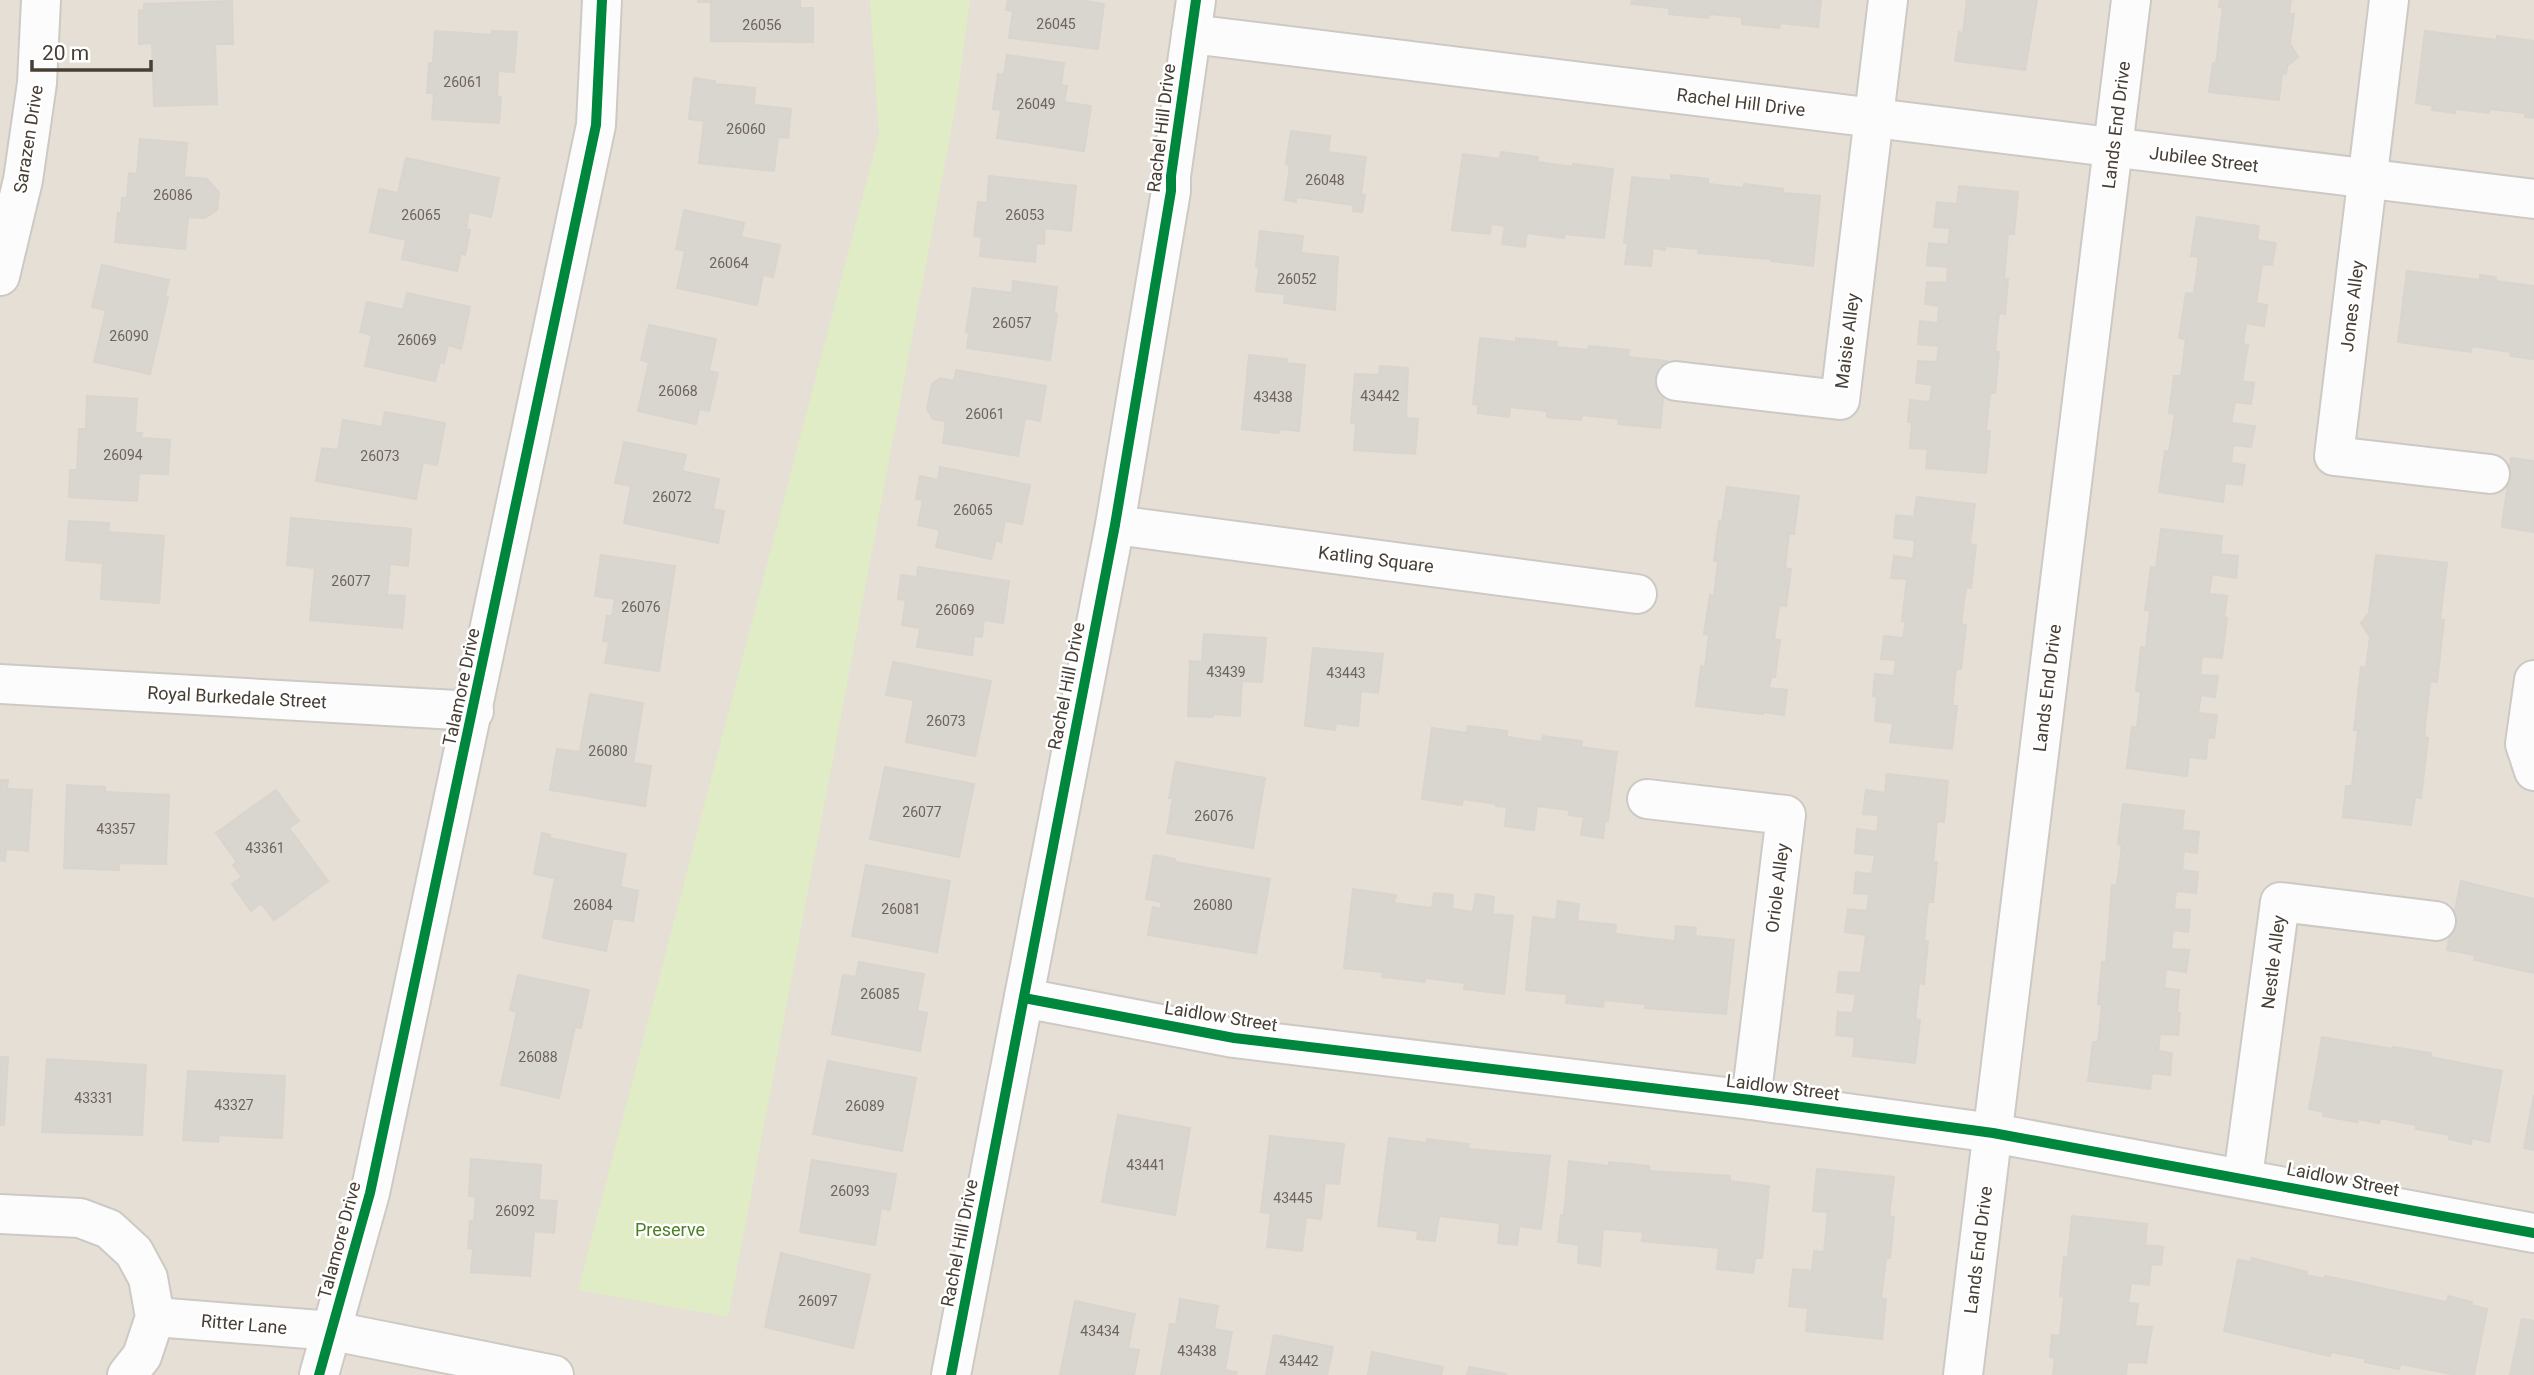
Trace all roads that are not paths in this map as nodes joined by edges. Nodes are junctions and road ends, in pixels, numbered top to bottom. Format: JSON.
{"nodes":[{"id":1,"x":41,"y":0,"type":"edge"},
{"id":2,"x":602,"y":0,"type":"edge"},
{"id":3,"x":1888,"y":0,"type":"edge"},
{"id":4,"x":2131,"y":0,"type":"edge"},
{"id":5,"x":2389,"y":0,"type":"edge"},
{"id":6,"x":1194,"y":17,"type":"edge"},
{"id":7,"x":1874,"y":119,"type":"junction"},
{"id":8,"x":2113,"y":148,"type":"junction"},
{"id":9,"x":12,"y":179,"type":"edge"},
{"id":10,"x":2367,"y":179,"type":"junction"},
{"id":11,"x":2534,"y":199,"type":"edge"},
{"id":12,"x":0,"y":276,"type":"edge"},
{"id":13,"x":1676,"y":380,"type":"dead end"},
{"id":14,"x":2490,"y":474,"type":"dead end"},
{"id":15,"x":1115,"y":525,"type":"junction"},
{"id":16,"x":1637,"y":594,"type":"dead end"},
{"id":17,"x":2534,"y":680,"type":"edge"},
{"id":18,"x":0,"y":684,"type":"edge"},
{"id":19,"x":474,"y":711,"type":"junction"},
{"id":20,"x":2534,"y":771,"type":"edge"},
{"id":21,"x":1647,"y":799,"type":"dead end"},
{"id":22,"x":2436,"y":921,"type":"dead end"},
{"id":23,"x":1024,"y":998,"type":"junction"},
{"id":24,"x":1751,"y":1100,"type":"junction"},
{"id":25,"x":1993,"y":1133,"type":"junction"},
{"id":26,"x":2243,"y":1177,"type":"junction"},
{"id":27,"x":0,"y":1213,"type":"edge"},
{"id":28,"x":2534,"y":1233,"type":"edge"},
{"id":29,"x":155,"y":1317,"type":"junction"},
{"id":30,"x":333,"y":1331,"type":"junction"},
{"id":31,"x":127,"y":1375,"type":"edge"},
{"id":32,"x":319,"y":1375,"type":"edge"},
{"id":33,"x":554,"y":1375,"type":"edge"},
{"id":34,"x":951,"y":1375,"type":"edge"},
{"id":35,"x":1963,"y":1375,"type":"edge"}],
"edges":[{"from":1,"to":9,"type":"street","name":"Sarazen Drive"},
{"from":2,"to":19,"type":"street","name":"Talamore Drive"},
{"from":3,"to":7,"type":"street"},
{"from":4,"to":8,"type":"street","name":"Lands End Drive"},
{"from":5,"to":10,"type":"street","name":"Jones Alley"},
{"from":6,"to":7,"type":"street","name":"Rachel Hill Drive"},
{"from":6,"to":15,"type":"street","name":"Rachel Hill Drive"},
{"from":7,"to":8,"type":"street","name":"Jubilee Street"},
{"from":7,"to":13,"type":"street","name":"Maisie Alley"},
{"from":8,"to":10,"type":"street","name":"Jubilee Street"},
{"from":8,"to":25,"type":"street","name":"Lands End Drive"},
{"from":9,"to":12,"type":"street","name":"Sarazen Drive"},
{"from":10,"to":11,"type":"street","name":"Jubilee Street"},
{"from":10,"to":14,"type":"street","name":"Jones Alley"},
{"from":15,"to":16,"type":"street","name":"Katling Square"},
{"from":15,"to":23,"type":"street","name":"Rachel Hill Drive"},
{"from":17,"to":20,"type":"street"},
{"from":18,"to":19,"type":"street","name":"Royal Burkedale Street"},
{"from":19,"to":30,"type":"street","name":"Talamore Drive"},
{"from":21,"to":24,"type":"street","name":"Oriole Alley"},
{"from":22,"to":26,"type":"street","name":"Nestle Alley"},
{"from":23,"to":24,"type":"street","name":"Laidlow Street"},
{"from":23,"to":34,"type":"street","name":"Rachel Hill Drive"},
{"from":24,"to":25,"type":"street","name":"Laidlow Street"},
{"from":25,"to":26,"type":"street","name":"Laidlow Street"},
{"from":25,"to":35,"type":"street","name":"Lands End Drive"},
{"from":26,"to":28,"type":"street","name":"Laidlow Street"},
{"from":27,"to":29,"type":"street"},
{"from":29,"to":30,"type":"street","name":"Ritter Lane"},
{"from":29,"to":31,"type":"street"},
{"from":30,"to":32,"type":"street","name":"Talamore Drive"},
{"from":30,"to":33,"type":"street","name":"Ritter Lane"}]}
